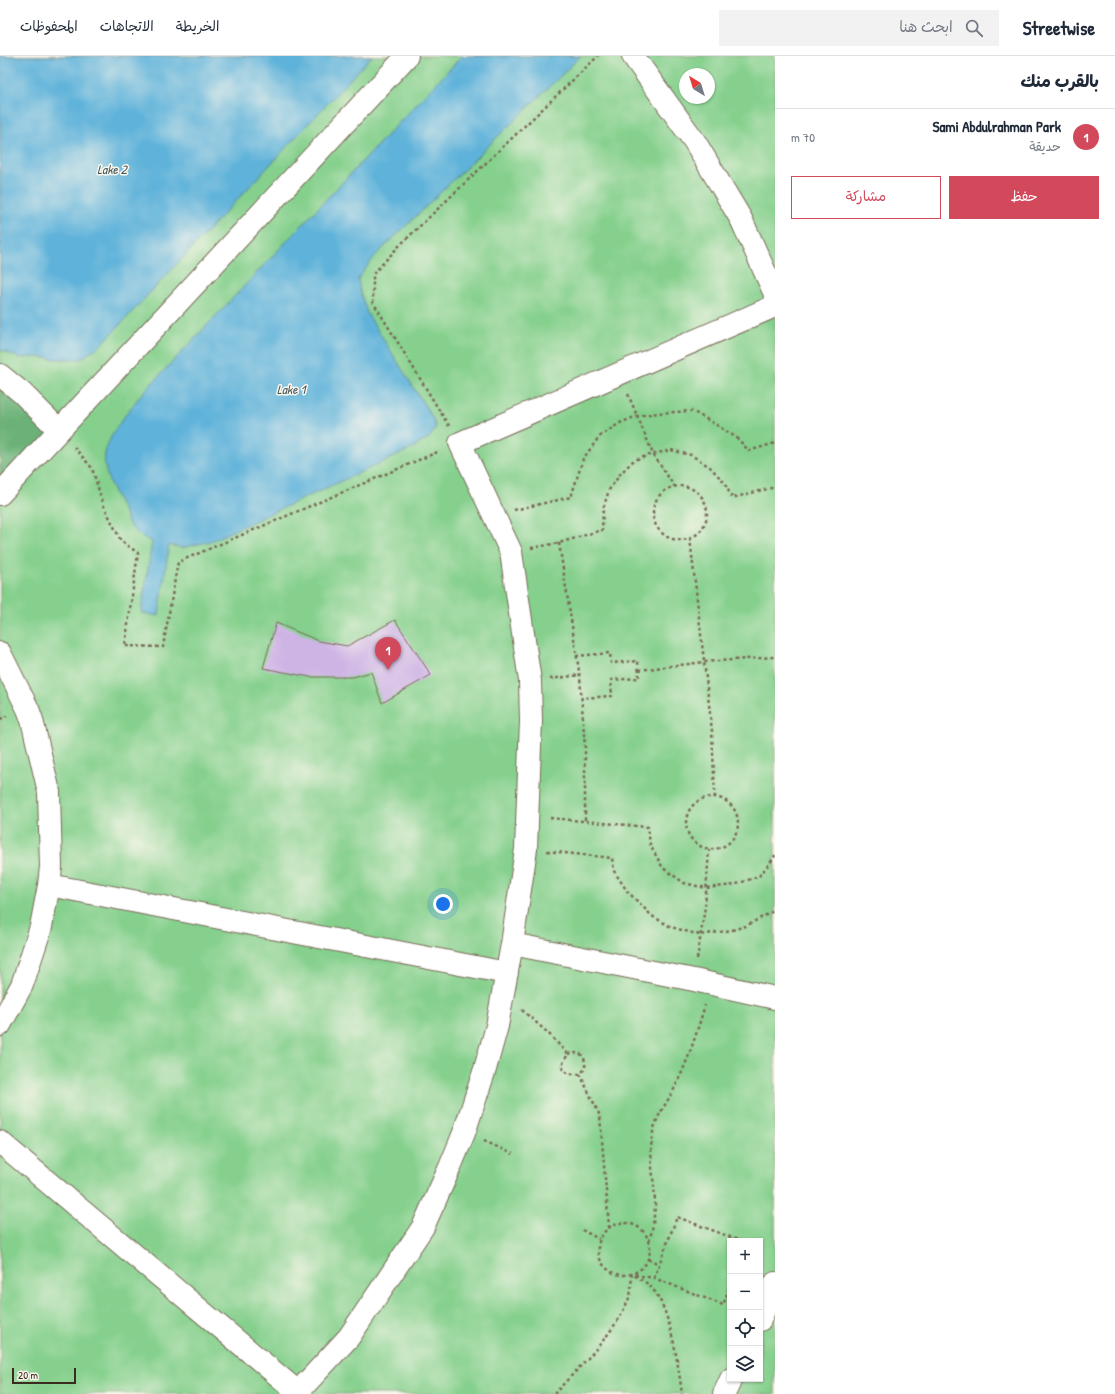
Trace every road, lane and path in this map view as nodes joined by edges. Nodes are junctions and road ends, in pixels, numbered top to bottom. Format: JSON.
{"nodes":[{"id":1,"x":407,"y":56,"type":"edge"},
{"id":2,"x":598,"y":56,"type":"edge"},
{"id":3,"x":633,"y":56,"type":"edge"},
{"id":4,"x":775,"y":294,"type":"edge"},
{"id":5,"x":775,"y":306,"type":"edge"},
{"id":6,"x":618,"y":374,"type":"junction"},
{"id":7,"x":0,"y":375,"type":"edge"},
{"id":8,"x":637,"y":416,"type":"junction"},
{"id":9,"x":59,"y":430,"type":"junction"},
{"id":10,"x":460,"y":443,"type":"junction"},
{"id":11,"x":775,"y":443,"type":"edge"},
{"id":12,"x":653,"y":454,"type":"junction"},
{"id":13,"x":674,"y":486,"type":"junction"},
{"id":14,"x":775,"y":487,"type":"edge"},
{"id":15,"x":0,"y":494,"type":"edge"},
{"id":16,"x":494,"y":515,"type":"junction"},
{"id":17,"x":690,"y":538,"type":"junction"},
{"id":18,"x":558,"y":543,"type":"junction"},
{"id":19,"x":511,"y":552,"type":"junction"},
{"id":20,"x":0,"y":653,"type":"edge"},
{"id":21,"x":576,"y":656,"type":"junction"},
{"id":22,"x":775,"y":657,"type":"edge"},
{"id":23,"x":704,"y":662,"type":"junction"},
{"id":24,"x":639,"y":670,"type":"junction"},
{"id":25,"x":580,"y":675,"type":"junction"},
{"id":26,"x":530,"y":681,"type":"junction"},
{"id":27,"x":581,"y":698,"type":"junction"},
{"id":28,"x":715,"y":797,"type":"junction"},
{"id":29,"x":528,"y":816,"type":"junction"},
{"id":30,"x":585,"y":822,"type":"junction"},
{"id":31,"x":526,"y":849,"type":"junction"},
{"id":32,"x":709,"y":850,"type":"junction"},
{"id":33,"x":775,"y":854,"type":"edge"},
{"id":34,"x":49,"y":885,"type":"junction"},
{"id":35,"x":706,"y":888,"type":"junction"},
{"id":36,"x":775,"y":910,"type":"edge"},
{"id":37,"x":700,"y":935,"type":"junction"},
{"id":38,"x":512,"y":944,"type":"junction"},
{"id":39,"x":507,"y":973,"type":"junction"},
{"id":40,"x":703,"y":982,"type":"junction"},
{"id":41,"x":502,"y":996,"type":"junction"},
{"id":42,"x":775,"y":998,"type":"edge"},
{"id":43,"x":0,"y":1025,"type":"edge"},
{"id":44,"x":568,"y":1054,"type":"junction"},
{"id":45,"x":580,"y":1074,"type":"junction"},
{"id":46,"x":464,"y":1133,"type":"junction"},
{"id":47,"x":0,"y":1142,"type":"edge"},
{"id":48,"x":513,"y":1154,"type":"dead end"},
{"id":49,"x":609,"y":1227,"type":"junction"},
{"id":50,"x":582,"y":1230,"type":"dead end"},
{"id":51,"x":733,"y":1238,"type":"edge"},
{"id":52,"x":599,"y":1239,"type":"junction"},
{"id":53,"x":649,"y":1241,"type":"junction"},
{"id":54,"x":648,"y":1259,"type":"junction"},
{"id":55,"x":659,"y":1264,"type":"junction"},
{"id":56,"x":632,"y":1274,"type":"junction"},
{"id":57,"x":654,"y":1278,"type":"junction"},
{"id":58,"x":775,"y":1283,"type":"edge"},
{"id":59,"x":727,"y":1294,"type":"edge"},
{"id":60,"x":763,"y":1313,"type":"edge"},
{"id":61,"x":730,"y":1382,"type":"edge"},
{"id":62,"x":299,"y":1393,"type":"edge"},
{"id":63,"x":554,"y":1394,"type":"edge"},
{"id":64,"x":682,"y":1394,"type":"edge"},
{"id":65,"x":724,"y":1394,"type":"edge"}],
"edges":[{"from":1,"to":9,"type":"lane"},
{"from":2,"to":10,"type":"path"},
{"from":3,"to":4,"type":"lane"},
{"from":5,"to":6,"type":"lane"},
{"from":6,"to":8,"type":"path"},
{"from":6,"to":10,"type":"lane"},
{"from":7,"to":9,"type":"lane"},
{"from":8,"to":11,"type":"path"},
{"from":8,"to":12,"type":"path"},
{"from":8,"to":16,"type":"path"},
{"from":9,"to":10,"type":"path"},
{"from":9,"to":15,"type":"lane"},
{"from":10,"to":16,"type":"lane"},
{"from":12,"to":13,"type":"path"},
{"from":12,"to":14,"type":"path"},
{"from":12,"to":18,"type":"path"},
{"from":13,"to":17,"type":"path"},
{"from":13,"to":17,"type":"path"},
{"from":16,"to":19,"type":"lane"},
{"from":17,"to":23,"type":"path"},
{"from":18,"to":19,"type":"path"},
{"from":18,"to":21,"type":"path"},
{"from":19,"to":26,"type":"lane"},
{"from":20,"to":34,"type":"lane"},
{"from":21,"to":24,"type":"path"},
{"from":21,"to":25,"type":"path"},
{"from":22,"to":23,"type":"path"},
{"from":23,"to":24,"type":"path"},
{"from":23,"to":28,"type":"path"},
{"from":24,"to":27,"type":"path"},
{"from":25,"to":26,"type":"path"},
{"from":25,"to":27,"type":"path"},
{"from":26,"to":29,"type":"lane"},
{"from":27,"to":30,"type":"path"},
{"from":28,"to":32,"type":"path"},
{"from":28,"to":32,"type":"path"},
{"from":29,"to":30,"type":"path"},
{"from":29,"to":31,"type":"lane"},
{"from":30,"to":35,"type":"path"},
{"from":31,"to":37,"type":"path"},
{"from":31,"to":38,"type":"lane"},
{"from":32,"to":35,"type":"path"},
{"from":33,"to":35,"type":"path"},
{"from":34,"to":39,"type":"lane"},
{"from":34,"to":43,"type":"lane"},
{"from":35,"to":37,"type":"path"},
{"from":36,"to":37,"type":"path"},
{"from":37,"to":40,"type":"path"},
{"from":38,"to":39,"type":"lane"},
{"from":38,"to":40,"type":"lane"},
{"from":39,"to":41,"type":"lane"},
{"from":40,"to":42,"type":"lane"},
{"from":40,"to":53,"type":"path"},
{"from":41,"to":44,"type":"path"},
{"from":41,"to":46,"type":"lane"},
{"from":44,"to":45,"type":"path"},
{"from":44,"to":45,"type":"path"},
{"from":45,"to":49,"type":"path"},
{"from":46,"to":48,"type":"path"},
{"from":46,"to":62,"type":"lane"},
{"from":47,"to":62,"type":"lane"},
{"from":49,"to":52,"type":"path"},
{"from":49,"to":53,"type":"path"},
{"from":50,"to":52,"type":"path"},
{"from":51,"to":55,"type":"path"},
{"from":52,"to":56,"type":"path"},
{"from":53,"to":54,"type":"path"},
{"from":54,"to":55,"type":"path"},
{"from":54,"to":56,"type":"path"},
{"from":55,"to":57,"type":"path"},
{"from":56,"to":57,"type":"path"},
{"from":56,"to":63,"type":"path"},
{"from":56,"to":64,"type":"path"},
{"from":57,"to":59,"type":"path"},
{"from":58,"to":60,"type":"lane"},
{"from":61,"to":65,"type":"lane"}]}
